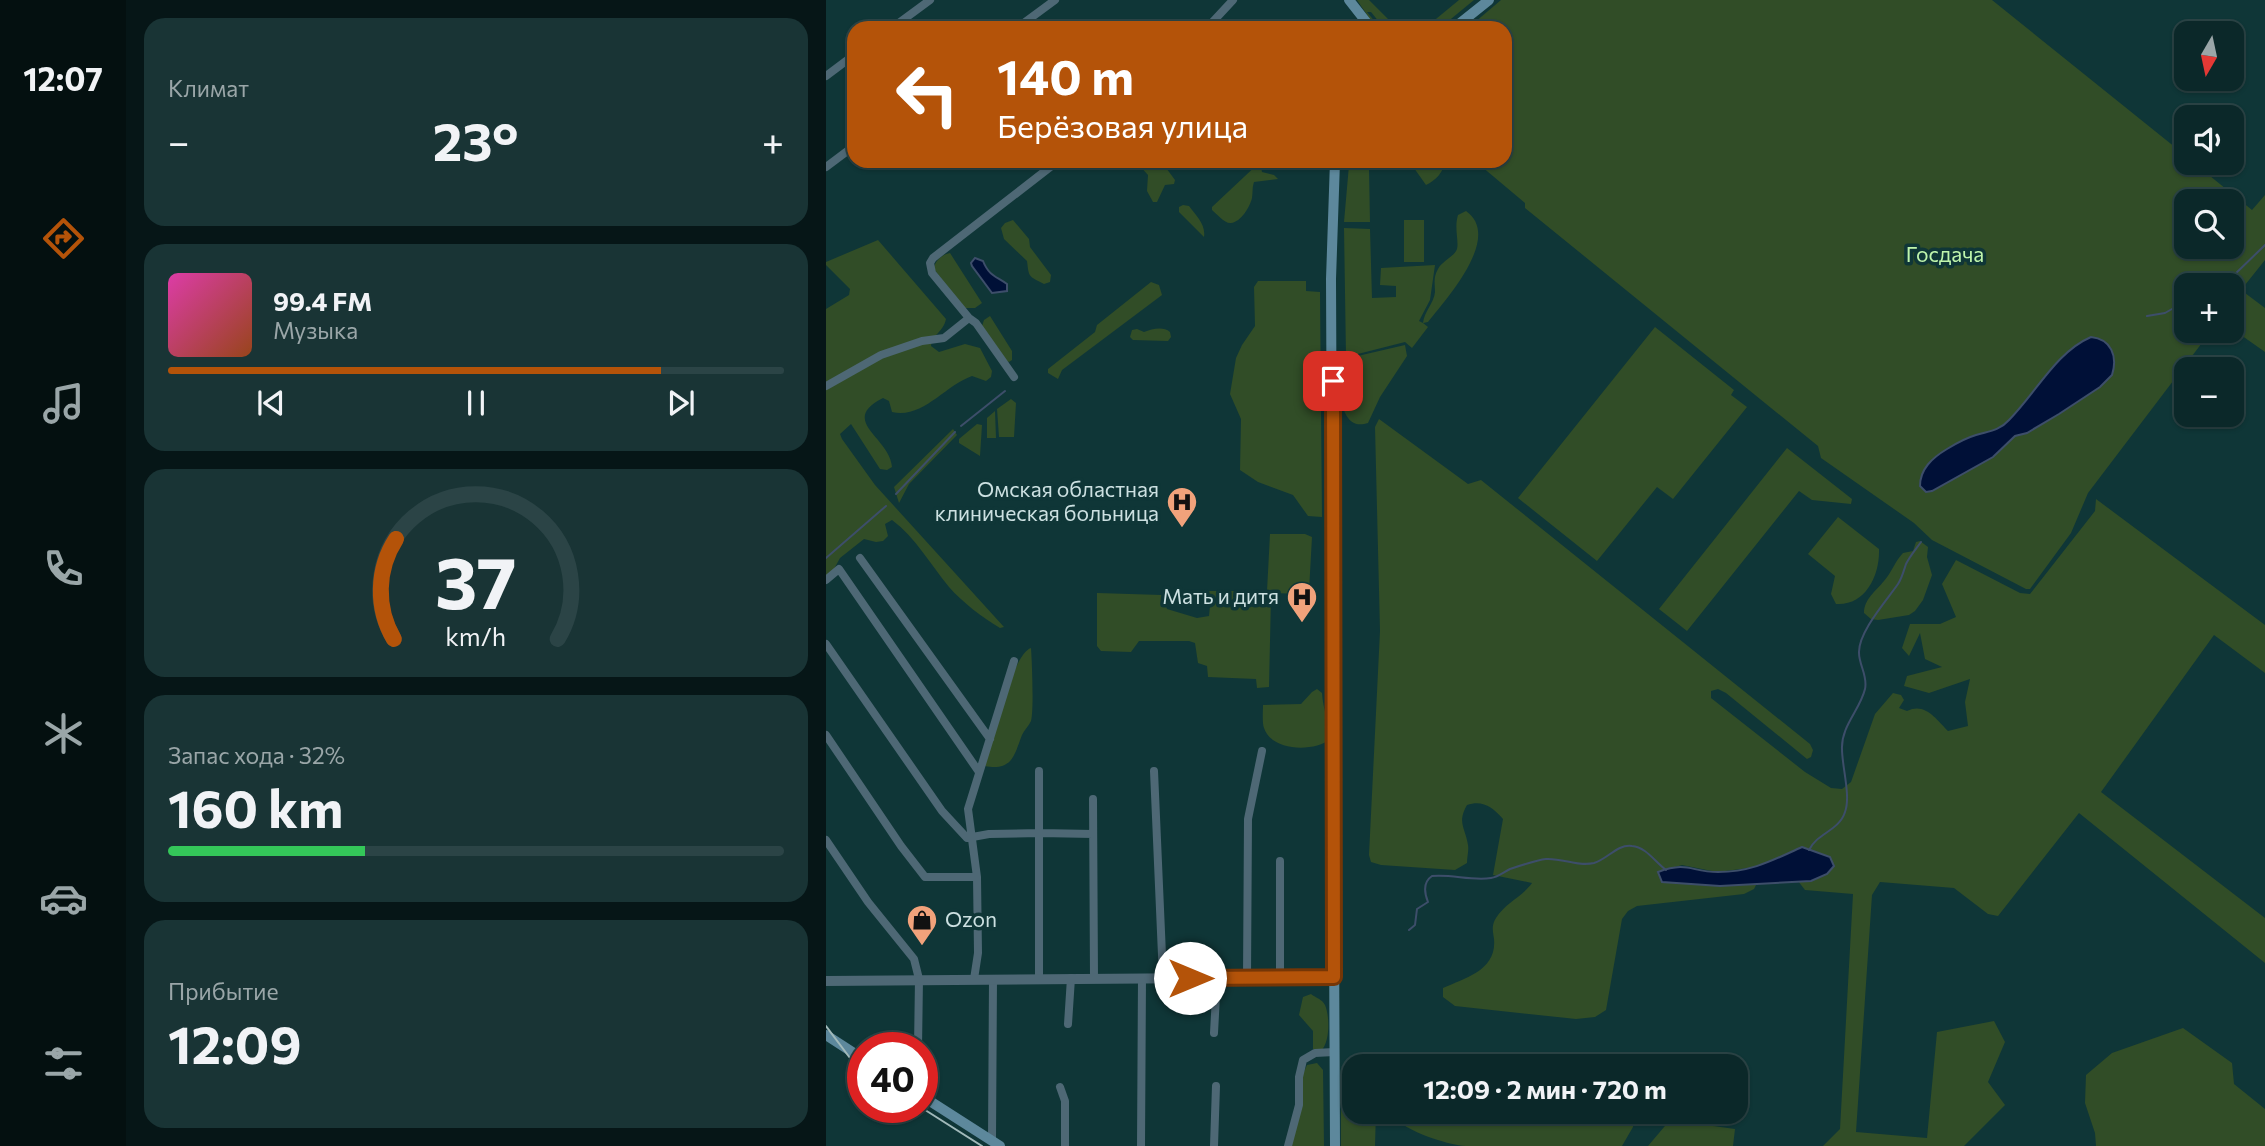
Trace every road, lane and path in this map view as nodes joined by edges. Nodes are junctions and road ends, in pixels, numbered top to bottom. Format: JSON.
{"nodes":[{"id":1,"x":930,"y":0,"type":"edge"},
{"id":2,"x":1055,"y":0,"type":"edge"},
{"id":3,"x":1233,"y":0,"type":"edge"},
{"id":4,"x":1348,"y":0,"type":"edge"},
{"id":5,"x":1489,"y":0,"type":"edge"},
{"id":6,"x":902,"y":21,"type":"edge"},
{"id":7,"x":1026,"y":21,"type":"edge"},
{"id":8,"x":1214,"y":21,"type":"edge"},
{"id":9,"x":1361,"y":21,"type":"edge"},
{"id":10,"x":1365,"y":21,"type":"edge"},
{"id":11,"x":1463,"y":21,"type":"edge"},
{"id":12,"x":847,"y":60,"type":"edge"},
{"id":13,"x":826,"y":76,"type":"edge"},
{"id":14,"x":847,"y":151,"type":"edge"},
{"id":15,"x":826,"y":167,"type":"edge"},
{"id":16,"x":1049,"y":168,"type":"edge"},
{"id":17,"x":1335,"y":168,"type":"edge"},
{"id":18,"x":969,"y":318,"type":"junction"},
{"id":19,"x":1014,"y":377,"type":"dead end"},
{"id":20,"x":826,"y":386,"type":"edge"},
{"id":21,"x":860,"y":558,"type":"dead end"},
{"id":22,"x":826,"y":580,"type":"edge"},
{"id":23,"x":826,"y":644,"type":"edge"},
{"id":24,"x":1014,"y":661,"type":"dead end"},
{"id":25,"x":826,"y":736,"type":"edge"},
{"id":26,"x":990,"y":739,"type":"junction"},
{"id":27,"x":1262,"y":751,"type":"dead end"},
{"id":28,"x":1039,"y":771,"type":"dead end"},
{"id":29,"x":1154,"y":771,"type":"dead end"},
{"id":30,"x":979,"y":772,"type":"junction"},
{"id":31,"x":1093,"y":799,"type":"dead end"},
{"id":32,"x":1040,"y":833,"type":"junction"},
{"id":33,"x":1093,"y":834,"type":"junction"},
{"id":34,"x":971,"y":838,"type":"junction"},
{"id":35,"x":826,"y":840,"type":"edge"},
{"id":36,"x":1280,"y":861,"type":"dead end"},
{"id":37,"x":977,"y":877,"type":"junction"},
{"id":38,"x":1247,"y":977,"type":"junction"},
{"id":39,"x":1280,"y":977,"type":"junction"},
{"id":40,"x":1334,"y":977,"type":"junction"},
{"id":41,"x":1039,"y":978,"type":"junction"},
{"id":42,"x":1071,"y":978,"type":"junction"},
{"id":43,"x":1094,"y":978,"type":"junction"},
{"id":44,"x":1142,"y":978,"type":"junction"},
{"id":45,"x":1163,"y":978,"type":"junction"},
{"id":46,"x":1217,"y":978,"type":"junction"},
{"id":47,"x":919,"y":979,"type":"junction"},
{"id":48,"x":974,"y":979,"type":"junction"},
{"id":49,"x":993,"y":979,"type":"junction"},
{"id":50,"x":826,"y":981,"type":"edge"},
{"id":51,"x":1068,"y":1024,"type":"dead end"},
{"id":52,"x":918,"y":1032,"type":"edge"},
{"id":53,"x":1214,"y":1033,"type":"dead end"},
{"id":54,"x":826,"y":1035,"type":"edge"},
{"id":55,"x":847,"y":1049,"type":"edge"},
{"id":56,"x":1335,"y":1052,"type":"junction"},
{"id":57,"x":1216,"y":1086,"type":"dead end"},
{"id":58,"x":1060,"y":1087,"type":"dead end"},
{"id":59,"x":938,"y":1107,"type":"edge"},
{"id":60,"x":990,"y":1143,"type":"edge"},
{"id":61,"x":1065,"y":1146,"type":"edge"},
{"id":62,"x":1141,"y":1146,"type":"edge"},
{"id":63,"x":1214,"y":1146,"type":"edge"},
{"id":64,"x":1288,"y":1146,"type":"edge"},
{"id":65,"x":1335,"y":1146,"type":"edge"}],
"edges":[{"from":1,"to":6,"type":"street"},
{"from":2,"to":7,"type":"street"},
{"from":3,"to":8,"type":"street"},
{"from":4,"to":9,"type":"main road"},
{"from":4,"to":10,"type":"main road"},
{"from":5,"to":11,"type":"main road"},
{"from":12,"to":13,"type":"street"},
{"from":14,"to":15,"type":"street"},
{"from":16,"to":18,"type":"street"},
{"from":17,"to":40,"type":"main road"},
{"from":18,"to":19,"type":"street"},
{"from":18,"to":20,"type":"street"},
{"from":21,"to":26,"type":"street"},
{"from":22,"to":30,"type":"street"},
{"from":23,"to":34,"type":"street"},
{"from":24,"to":26,"type":"street"},
{"from":25,"to":37,"type":"street"},
{"from":26,"to":30,"type":"street"},
{"from":27,"to":38,"type":"street"},
{"from":28,"to":32,"type":"street"},
{"from":29,"to":45,"type":"street"},
{"from":30,"to":34,"type":"street"},
{"from":31,"to":33,"type":"street"},
{"from":32,"to":33,"type":"street"},
{"from":32,"to":34,"type":"street"},
{"from":32,"to":41,"type":"street"},
{"from":33,"to":43,"type":"street"},
{"from":34,"to":37,"type":"street"},
{"from":35,"to":47,"type":"street"},
{"from":36,"to":39,"type":"street"},
{"from":37,"to":48,"type":"street"},
{"from":38,"to":39,"type":"street"},
{"from":38,"to":46,"type":"street"},
{"from":39,"to":40,"type":"street"},
{"from":40,"to":56,"type":"main road"},
{"from":41,"to":42,"type":"street"},
{"from":41,"to":49,"type":"street"},
{"from":42,"to":43,"type":"street"},
{"from":42,"to":51,"type":"street"},
{"from":43,"to":44,"type":"street"},
{"from":44,"to":45,"type":"street"},
{"from":44,"to":62,"type":"street"},
{"from":45,"to":46,"type":"street"},
{"from":46,"to":53,"type":"street"},
{"from":47,"to":48,"type":"street"},
{"from":47,"to":50,"type":"street"},
{"from":47,"to":52,"type":"street"},
{"from":48,"to":49,"type":"street"},
{"from":49,"to":60,"type":"street"},
{"from":54,"to":55,"type":"main road"},
{"from":56,"to":64,"type":"street"},
{"from":56,"to":65,"type":"main road"},
{"from":57,"to":63,"type":"street"},
{"from":58,"to":61,"type":"street"},
{"from":59,"to":60,"type":"main road"}]}
